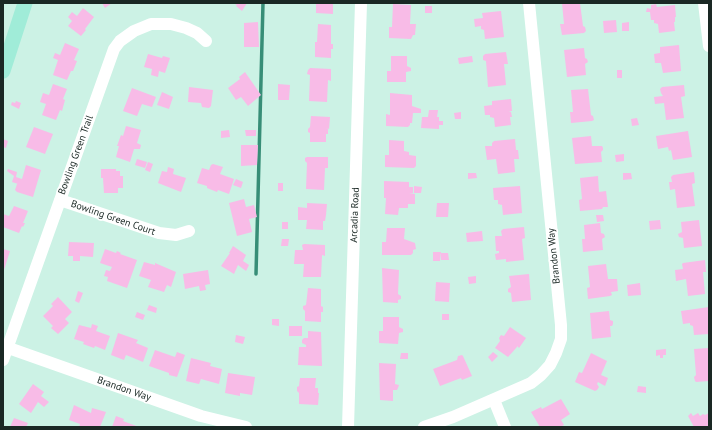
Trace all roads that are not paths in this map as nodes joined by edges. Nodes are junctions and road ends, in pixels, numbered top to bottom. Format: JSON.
{"nodes":[{"id":1,"x":25,"y":3,"type":"edge"},
{"id":2,"x":361,"y":3,"type":"edge"},
{"id":3,"x":529,"y":3,"type":"edge"},
{"id":4,"x":704,"y":3,"type":"edge"},
{"id":5,"x":206,"y":41,"type":"dead end"},
{"id":6,"x":709,"y":46,"type":"edge"},
{"id":7,"x":3,"y":71,"type":"edge"},
{"id":8,"x":60,"y":200,"type":"junction"},
{"id":9,"x":189,"y":231,"type":"dead end"},
{"id":10,"x":5,"y":347,"type":"edge"},
{"id":11,"x":3,"y":360,"type":"edge"},
{"id":12,"x":494,"y":400,"type":"junction"},
{"id":13,"x":246,"y":427,"type":"edge"},
{"id":14,"x":348,"y":427,"type":"edge"},
{"id":15,"x":424,"y":427,"type":"edge"},
{"id":16,"x":505,"y":427,"type":"edge"}],
"edges":[{"from":1,"to":7,"type":"main road"},
{"from":2,"to":14,"type":"street","name":"Arcadia Road"},
{"from":3,"to":12,"type":"street","name":"Brandon Way"},
{"from":4,"to":6,"type":"street"},
{"from":5,"to":8,"type":"street","name":"Bowling Green Trail"},
{"from":8,"to":9,"type":"street","name":"Bowling Green Court"},
{"from":8,"to":10,"type":"street","name":"Bowling Green Trail"},
{"from":10,"to":11,"type":"street","name":"Bowling Green Trail"},
{"from":10,"to":13,"type":"street","name":"Brandon Way"},
{"from":12,"to":15,"type":"street","name":"Brandon Way"},
{"from":12,"to":16,"type":"street"}]}
